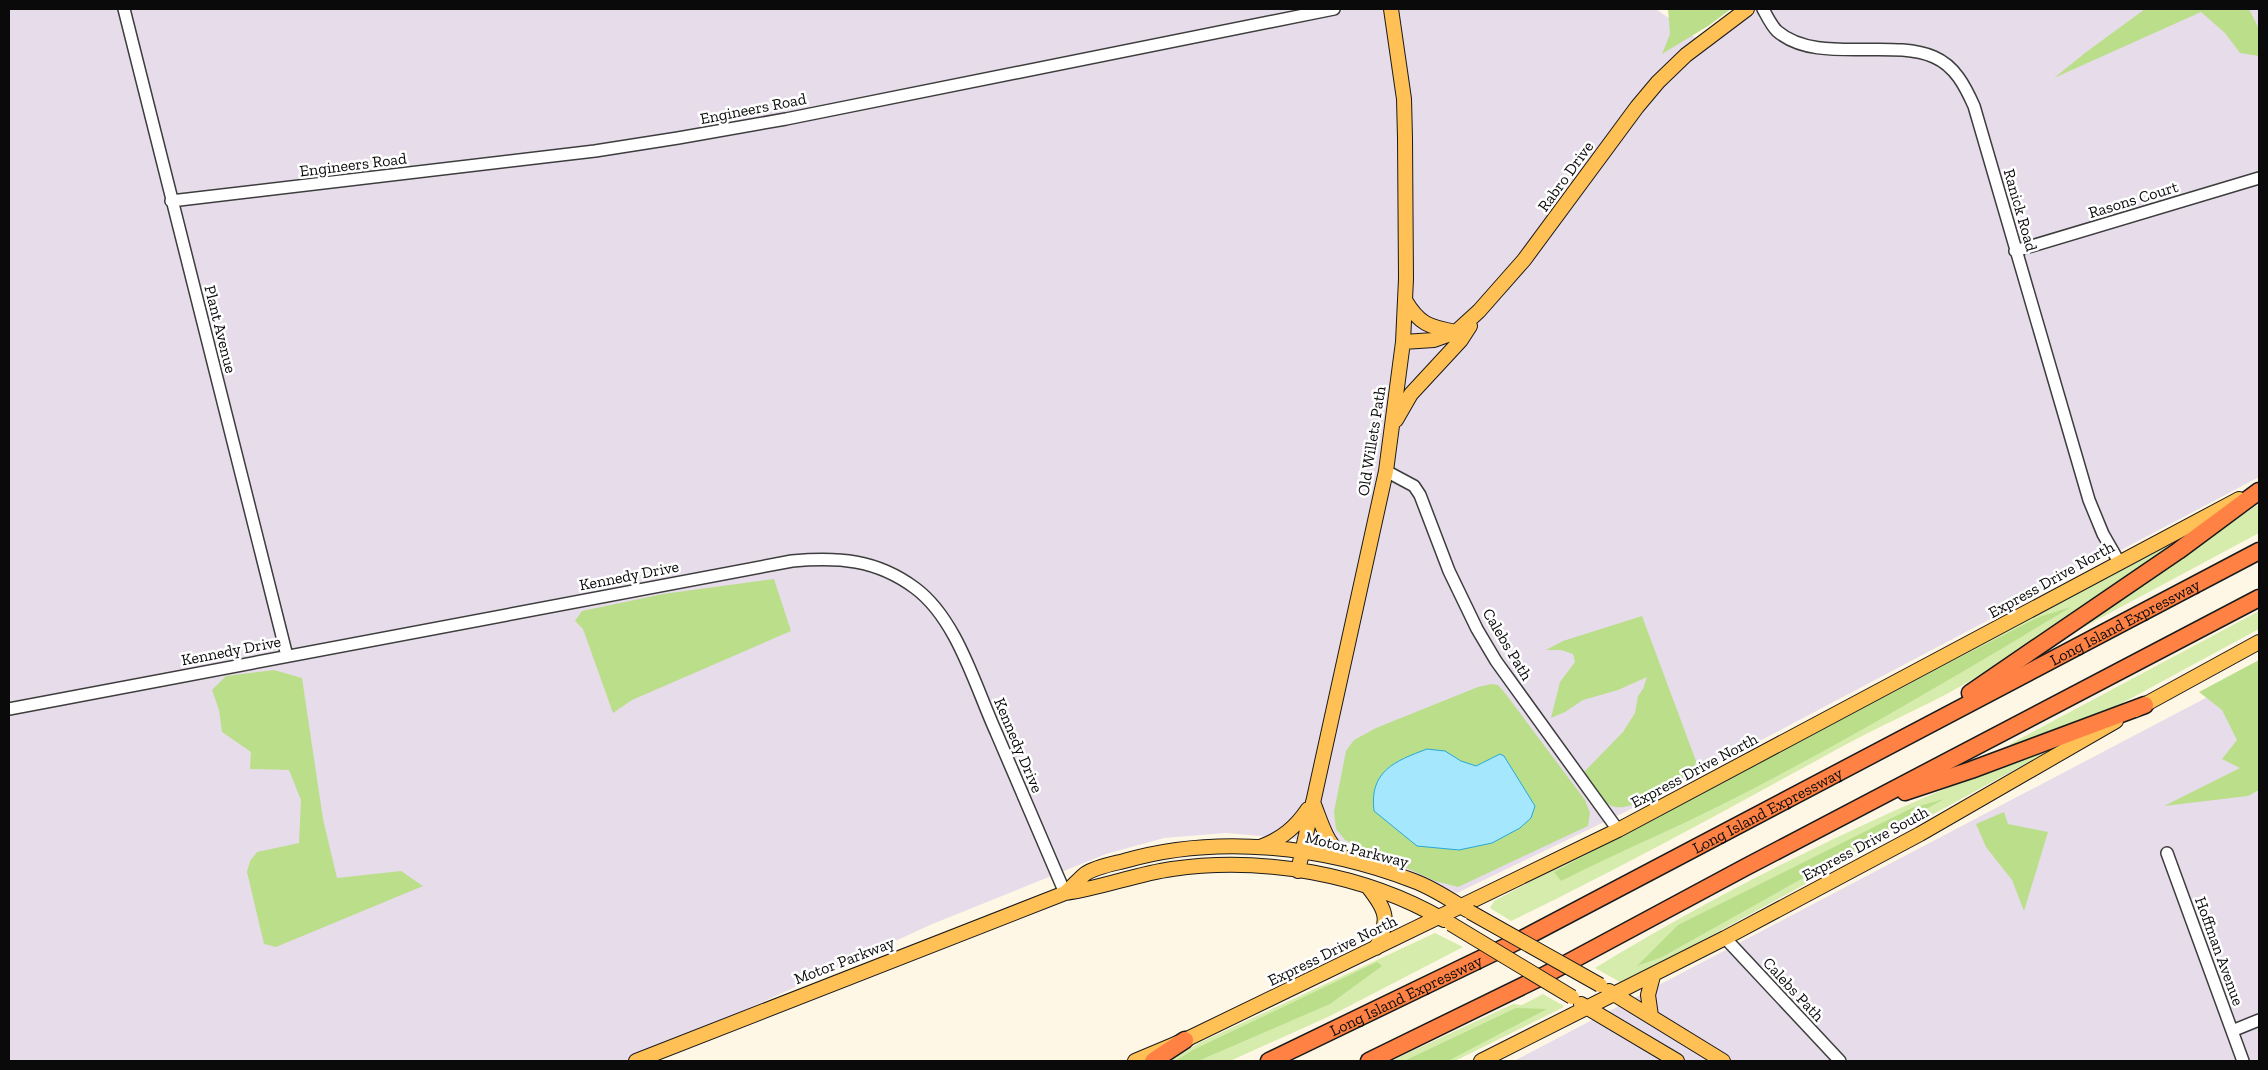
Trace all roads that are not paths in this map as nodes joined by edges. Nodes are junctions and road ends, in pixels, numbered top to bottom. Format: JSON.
{"nodes":[{"id":1,"x":124,"y":9,"type":"edge"},
{"id":2,"x":1334,"y":9,"type":"edge"},
{"id":3,"x":1391,"y":9,"type":"edge"},
{"id":4,"x":1747,"y":9,"type":"edge"},
{"id":5,"x":1762,"y":9,"type":"edge"},
{"id":6,"x":2259,"y":178,"type":"edge"},
{"id":7,"x":172,"y":201,"type":"junction"},
{"id":8,"x":2015,"y":251,"type":"junction"},
{"id":9,"x":1405,"y":298,"type":"junction"},
{"id":10,"x":1479,"y":311,"type":"junction"},
{"id":11,"x":1456,"y":332,"type":"junction"},
{"id":12,"x":1403,"y":342,"type":"junction"},
{"id":13,"x":1393,"y":425,"type":"junction"},
{"id":14,"x":1386,"y":471,"type":"junction"},
{"id":15,"x":2259,"y":490,"type":"edge"},
{"id":16,"x":2259,"y":551,"type":"edge"},
{"id":17,"x":2118,"y":562,"type":"junction"},
{"id":18,"x":2259,"y":598,"type":"edge"},
{"id":19,"x":2259,"y":642,"type":"edge"},
{"id":20,"x":287,"y":656,"type":"junction"},
{"id":21,"x":2145,"y":704,"type":"junction"},
{"id":22,"x":9,"y":708,"type":"edge"},
{"id":23,"x":1802,"y":793,"type":"junction"},
{"id":24,"x":1871,"y":801,"type":"junction"},
{"id":25,"x":1313,"y":802,"type":"junction"},
{"id":26,"x":1618,"y":830,"type":"junction"},
{"id":27,"x":1257,"y":848,"type":"junction"},
{"id":28,"x":1302,"y":852,"type":"junction"},
{"id":29,"x":2167,"y":852,"type":"dead end"},
{"id":30,"x":1347,"y":861,"type":"junction"},
{"id":31,"x":1298,"y":871,"type":"junction"},
{"id":32,"x":1368,"y":887,"type":"junction"},
{"id":33,"x":1065,"y":893,"type":"junction"},
{"id":34,"x":1466,"y":909,"type":"junction"},
{"id":35,"x":1445,"y":921,"type":"junction"},
{"id":36,"x":1725,"y":938,"type":"junction"},
{"id":37,"x":1376,"y":948,"type":"junction"},
{"id":38,"x":1653,"y":976,"type":"junction"},
{"id":39,"x":1615,"y":994,"type":"junction"},
{"id":40,"x":1586,"y":1009,"type":"junction"},
{"id":41,"x":1651,"y":1016,"type":"junction"},
{"id":42,"x":2259,"y":1020,"type":"edge"},
{"id":43,"x":2232,"y":1030,"type":"junction"},
{"id":44,"x":1185,"y":1040,"type":"junction"},
{"id":45,"x":636,"y":1061,"type":"edge"},
{"id":46,"x":1136,"y":1061,"type":"edge"},
{"id":47,"x":1153,"y":1061,"type":"edge"},
{"id":48,"x":1269,"y":1061,"type":"edge"},
{"id":49,"x":1369,"y":1061,"type":"edge"},
{"id":50,"x":1481,"y":1061,"type":"edge"},
{"id":51,"x":1677,"y":1061,"type":"edge"},
{"id":52,"x":1724,"y":1061,"type":"edge"},
{"id":53,"x":1840,"y":1061,"type":"edge"},
{"id":54,"x":2243,"y":1061,"type":"edge"}],
"edges":[{"from":1,"to":7,"type":"street","name":"Plant Avenue"},
{"from":2,"to":7,"type":"street","name":"Engineers Road"},
{"from":3,"to":9,"type":"main road","name":"Old Willets Path"},
{"from":4,"to":10,"type":"main road","name":"Rabro Drive"},
{"from":5,"to":8,"type":"street","name":"Ranick Road"},
{"from":6,"to":8,"type":"street","name":"Rasons Court"},
{"from":7,"to":20,"type":"street","name":"Plant Avenue"},
{"from":8,"to":17,"type":"street","name":"Ranick Road"},
{"from":9,"to":11,"type":"main road"},
{"from":9,"to":12,"type":"main road","name":"Old Willets Path"},
{"from":10,"to":11,"type":"main road","name":"Rabro Drive"},
{"from":10,"to":13,"type":"main road"},
{"from":11,"to":12,"type":"main road","name":"Rabro Drive"},
{"from":12,"to":13,"type":"main road","name":"Old Willets Path"},
{"from":13,"to":14,"type":"main road","name":"Old Willets Path"},
{"from":14,"to":25,"type":"main road","name":"Old Willets Path"},
{"from":14,"to":26,"type":"street","name":"Calebs Path"},
{"from":15,"to":17,"type":"main road","name":"Express Drive North"},
{"from":15,"to":23,"type":"highway"},
{"from":16,"to":23,"type":"highway","name":"Long Island Expressway"},
{"from":17,"to":26,"type":"main road","name":"Express Drive North"},
{"from":18,"to":24,"type":"highway"},
{"from":19,"to":21,"type":"main road","name":"Express Drive South"},
{"from":20,"to":22,"type":"street","name":"Kennedy Drive"},
{"from":20,"to":33,"type":"street","name":"Kennedy Drive"},
{"from":21,"to":24,"type":"highway"},
{"from":21,"to":36,"type":"main road","name":"Express Drive South"},
{"from":23,"to":48,"type":"highway","name":"Long Island Expressway"},
{"from":24,"to":49,"type":"highway"},
{"from":25,"to":27,"type":"main road"},
{"from":25,"to":28,"type":"main road","name":"Old Willets Path"},
{"from":25,"to":30,"type":"main road"},
{"from":26,"to":34,"type":"main road","name":"Express Drive North"},
{"from":27,"to":28,"type":"main road","name":"Motor Parkway"},
{"from":27,"to":33,"type":"main road","name":"Motor Parkway"},
{"from":28,"to":30,"type":"main road","name":"Motor Parkway"},
{"from":28,"to":31,"type":"main road","name":"Old Willets Path"},
{"from":29,"to":43,"type":"street","name":"Hoffman Avenue"},
{"from":30,"to":34,"type":"main road","name":"Motor Parkway"},
{"from":31,"to":32,"type":"main road","name":"Motor Parkway"},
{"from":31,"to":33,"type":"main road","name":"Motor Parkway"},
{"from":32,"to":35,"type":"main road","name":"Motor Parkway"},
{"from":32,"to":37,"type":"main road"},
{"from":33,"to":45,"type":"main road","name":"Motor Parkway"},
{"from":34,"to":35,"type":"main road","name":"Express Drive North"},
{"from":34,"to":39,"type":"main road","name":"Motor Parkway","bridge":true},
{"from":35,"to":37,"type":"main road","name":"Express Drive North"},
{"from":35,"to":40,"type":"main road","name":"Motor Parkway","bridge":true},
{"from":36,"to":38,"type":"main road","name":"Express Drive South"},
{"from":36,"to":53,"type":"street","name":"Calebs Path"},
{"from":37,"to":44,"type":"main road","name":"Express Drive North"},
{"from":38,"to":39,"type":"main road","name":"Express Drive South"},
{"from":38,"to":41,"type":"main road"},
{"from":39,"to":40,"type":"main road","name":"Express Drive South"},
{"from":39,"to":41,"type":"main road","name":"Motor Parkway"},
{"from":40,"to":50,"type":"main road","name":"Express Drive South"},
{"from":40,"to":51,"type":"main road","name":"Motor Parkway"},
{"from":41,"to":52,"type":"main road","name":"Motor Parkway"},
{"from":42,"to":43,"type":"street"},
{"from":43,"to":54,"type":"street","name":"Hoffman Avenue"},
{"from":44,"to":46,"type":"main road","name":"Express Drive North"},
{"from":44,"to":47,"type":"highway"}]}
